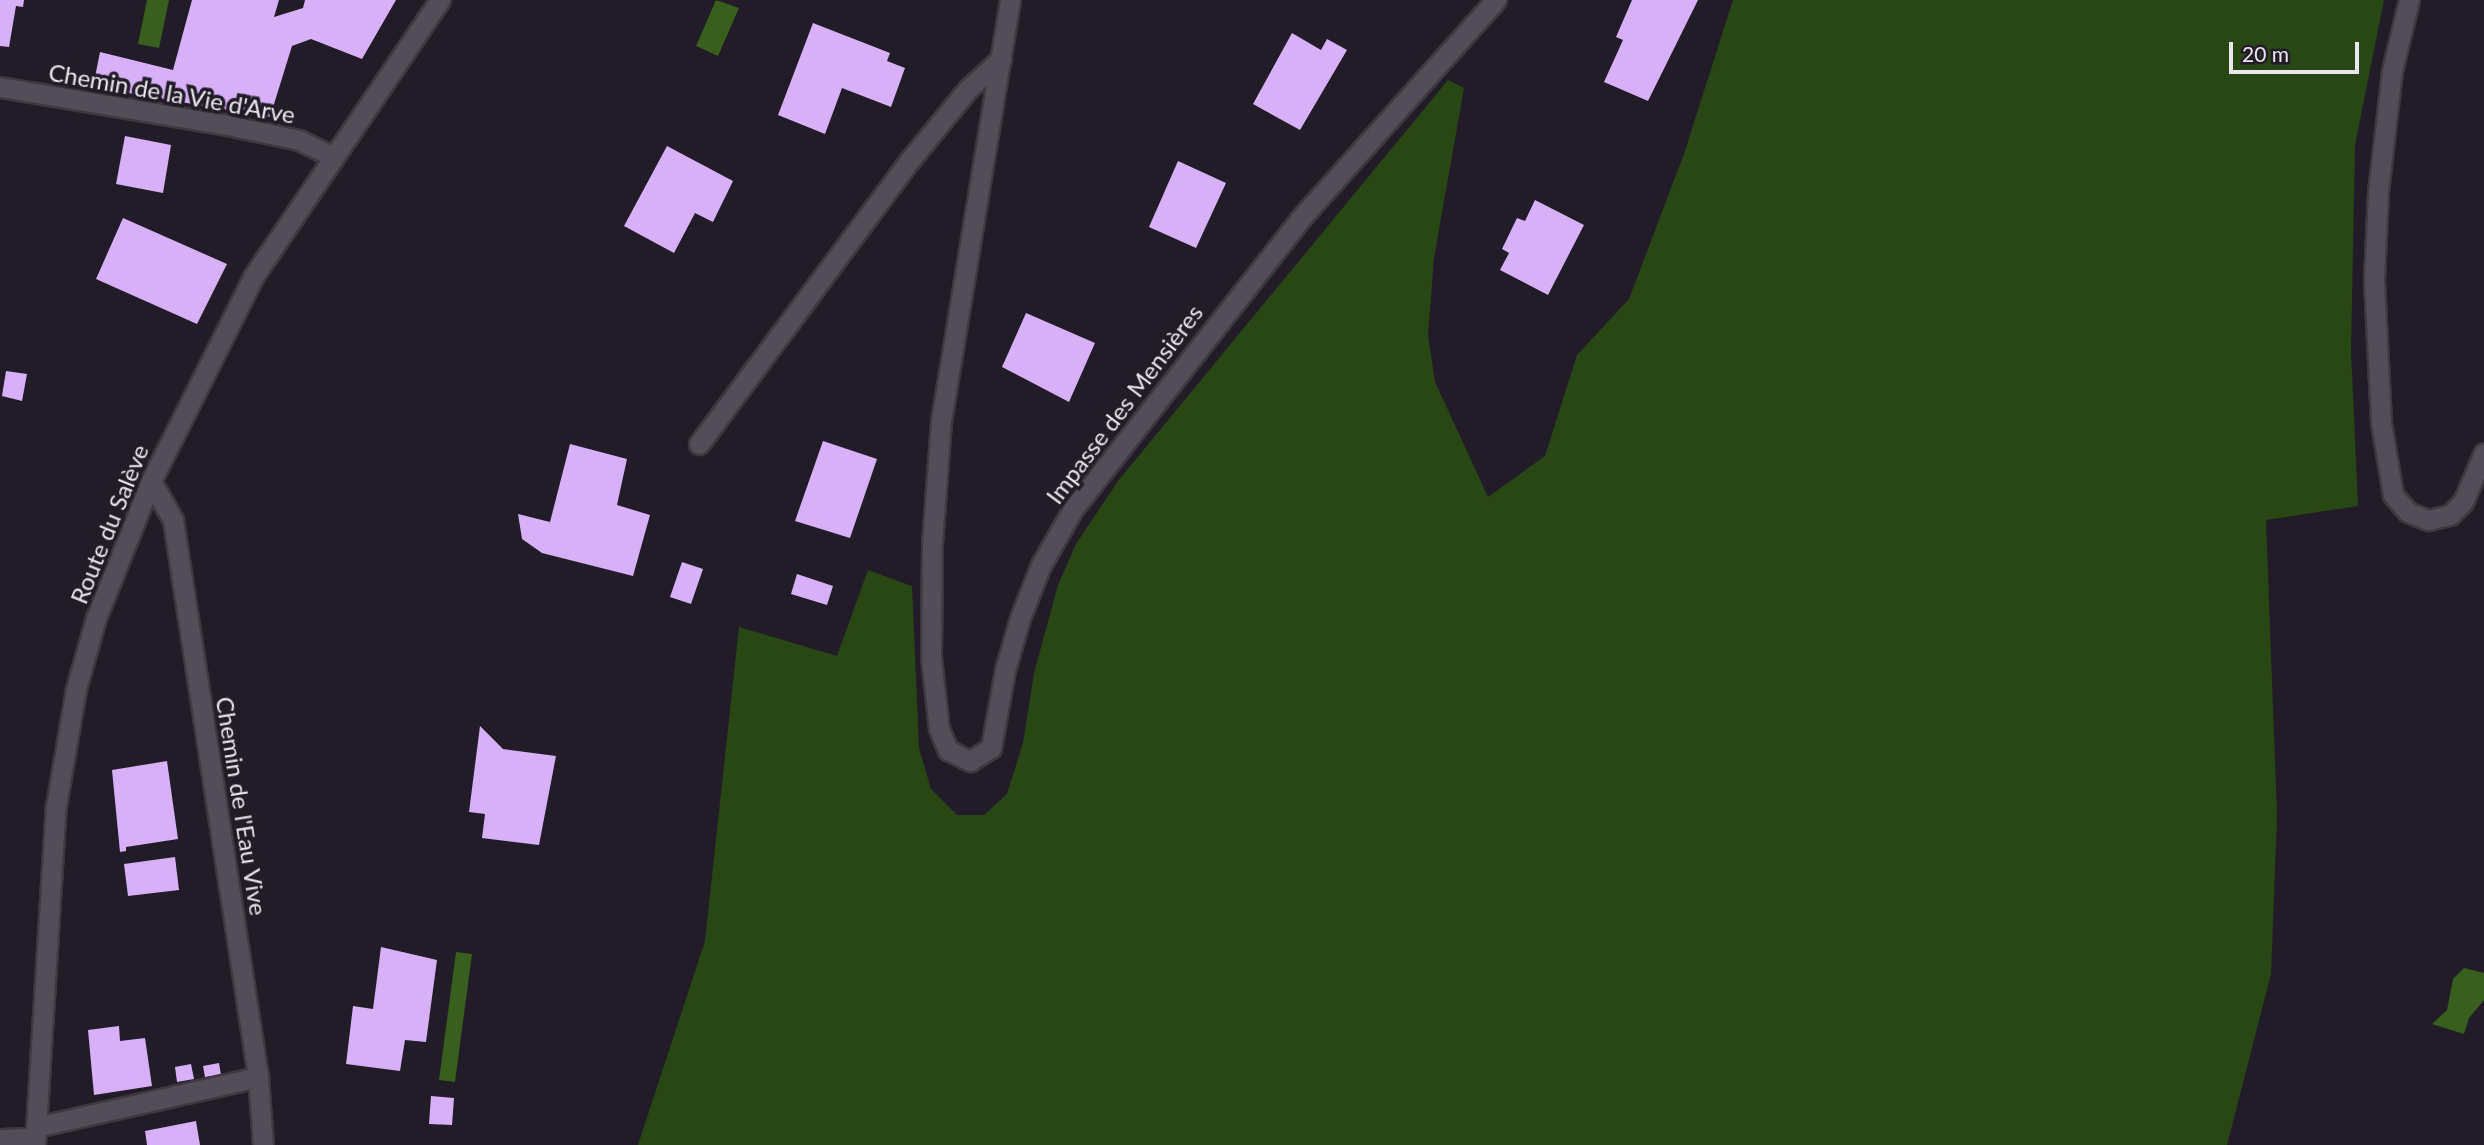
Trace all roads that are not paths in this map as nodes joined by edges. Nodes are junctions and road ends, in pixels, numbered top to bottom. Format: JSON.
{"nodes":[{"id":1,"x":440,"y":0,"type":"edge"},
{"id":2,"x":1010,"y":0,"type":"edge"},
{"id":3,"x":1496,"y":0,"type":"edge"},
{"id":4,"x":2409,"y":0,"type":"edge"},
{"id":5,"x":1001,"y":59,"type":"junction"},
{"id":6,"x":0,"y":87,"type":"edge"},
{"id":7,"x":332,"y":156,"type":"junction"},
{"id":8,"x":699,"y":444,"type":"dead end"},
{"id":9,"x":2484,"y":453,"type":"edge"},
{"id":10,"x":151,"y":481,"type":"junction"},
{"id":11,"x":258,"y":1077,"type":"junction"},
{"id":12,"x":0,"y":1139,"type":"edge"},
{"id":13,"x":34,"y":1139,"type":"edge"},
{"id":14,"x":262,"y":1145,"type":"edge"}],
"edges":[{"from":1,"to":7,"type":"street","name":"Route du Salève"},
{"from":2,"to":5,"type":"street","name":"Impasse des Mensières"},
{"from":3,"to":5,"type":"street","name":"Impasse des Mensières"},
{"from":4,"to":9,"type":"street"},
{"from":5,"to":8,"type":"street"},
{"from":6,"to":7,"type":"street","name":"Chemin de la Vie d'Arve"},
{"from":7,"to":10,"type":"street","name":"Route du Salève"},
{"from":10,"to":11,"type":"street","name":"Chemin de l'Eau Vive"},
{"from":10,"to":13,"type":"street","name":"Route du Salève"},
{"from":11,"to":13,"type":"street"},
{"from":11,"to":14,"type":"street","name":"Chemin de l'Eau Vive"},
{"from":12,"to":13,"type":"street"}]}
